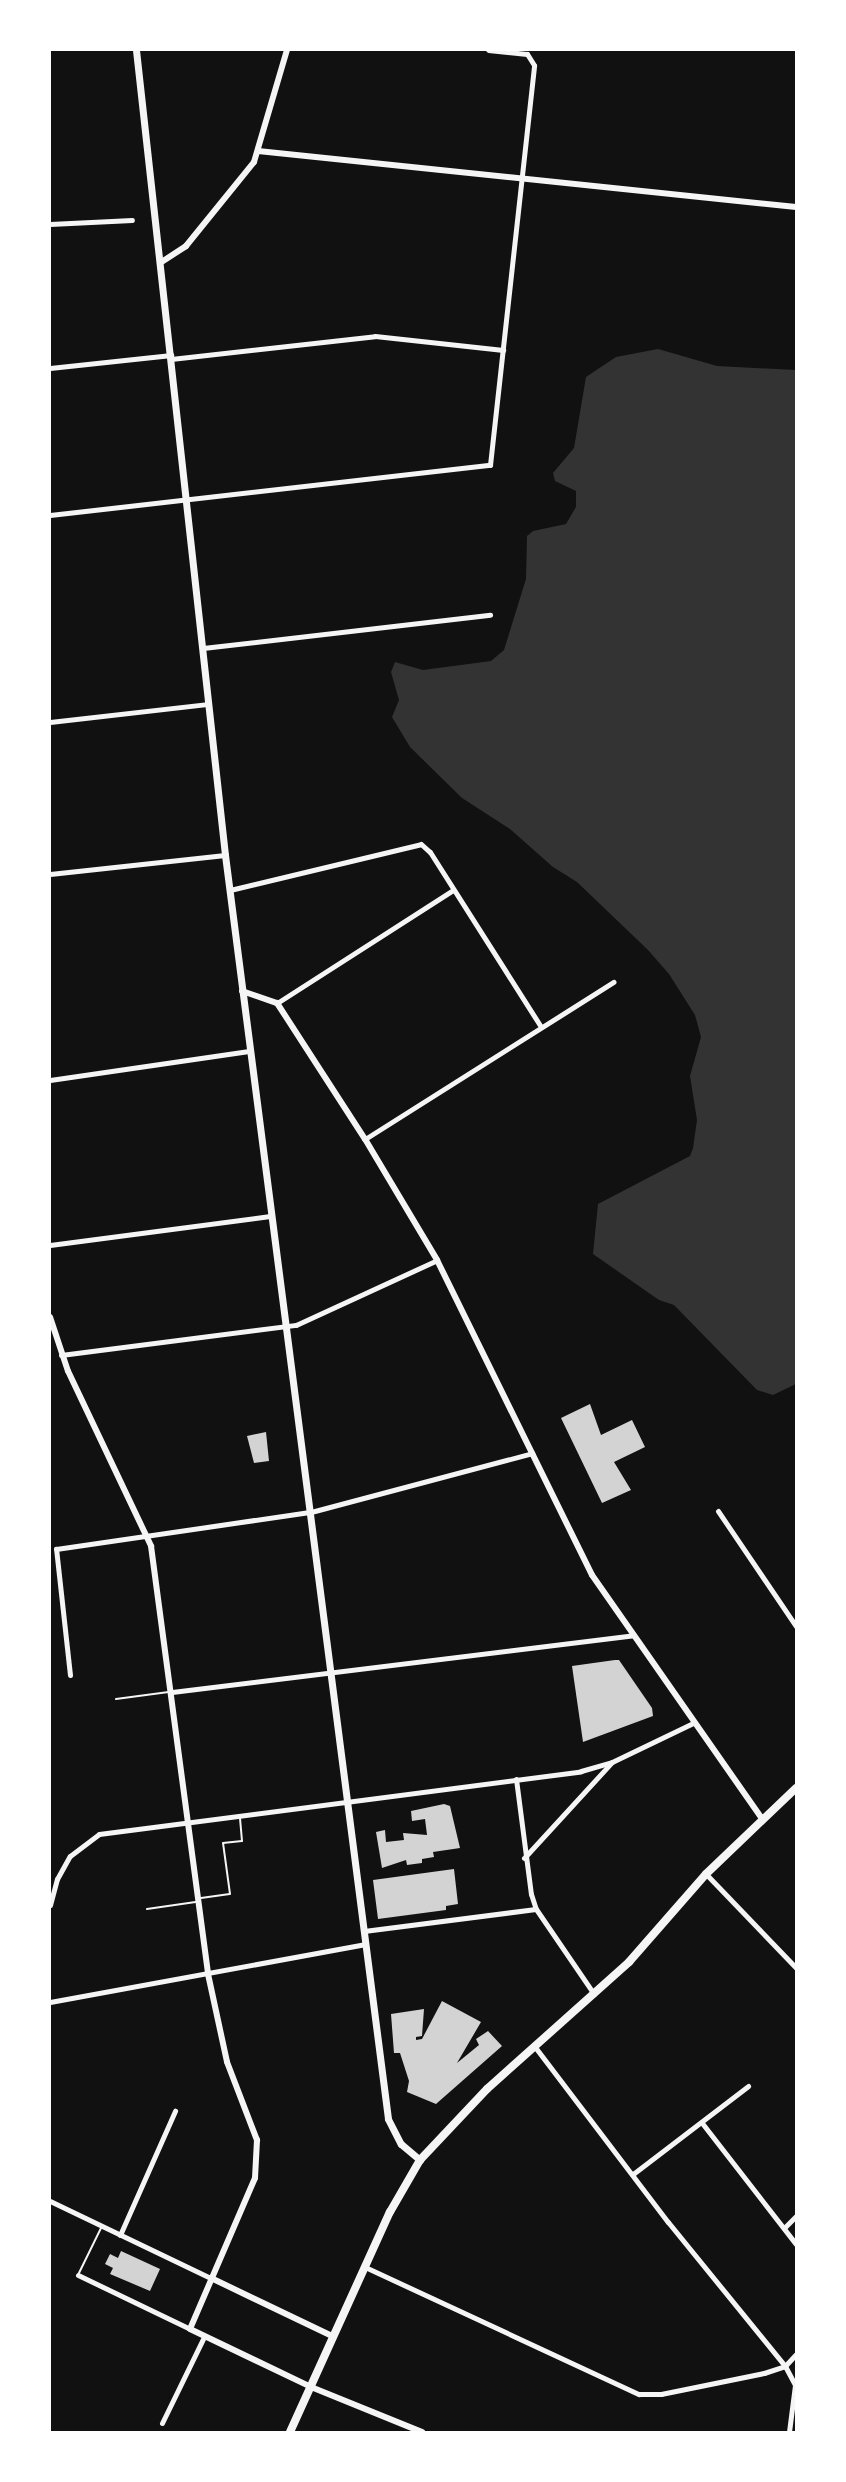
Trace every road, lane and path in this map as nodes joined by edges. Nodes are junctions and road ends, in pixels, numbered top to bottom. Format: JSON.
{"nodes":[{"id":1,"x":136,"y":50,"type":"edge"},
{"id":2,"x":287,"y":50,"type":"edge"},
{"id":3,"x":488,"y":50,"type":"edge"},
{"id":4,"x":258,"y":151,"type":"junction"},
{"id":5,"x":522,"y":179,"type":"junction"},
{"id":6,"x":796,"y":207,"type":"edge"},
{"id":7,"x":132,"y":220,"type":"dead end"},
{"id":8,"x":50,"y":224,"type":"edge"},
{"id":9,"x":160,"y":263,"type":"junction"},
{"id":10,"x":503,"y":350,"type":"junction"},
{"id":11,"x":171,"y":357,"type":"junction"},
{"id":12,"x":50,"y":368,"type":"edge"},
{"id":13,"x":187,"y":500,"type":"junction"},
{"id":14,"x":50,"y":515,"type":"edge"},
{"id":15,"x":490,"y":615,"type":"dead end"},
{"id":16,"x":203,"y":648,"type":"junction"},
{"id":17,"x":209,"y":704,"type":"junction"},
{"id":18,"x":50,"y":722,"type":"edge"},
{"id":19,"x":225,"y":855,"type":"junction"},
{"id":20,"x":50,"y":874,"type":"edge"},
{"id":21,"x":230,"y":890,"type":"junction"},
{"id":22,"x":453,"y":890,"type":"junction"},
{"id":23,"x":613,"y":982,"type":"dead end"},
{"id":24,"x":242,"y":991,"type":"junction"},
{"id":25,"x":277,"y":1003,"type":"junction"},
{"id":26,"x":541,"y":1027,"type":"junction"},
{"id":27,"x":249,"y":1052,"type":"junction"},
{"id":28,"x":50,"y":1080,"type":"edge"},
{"id":29,"x":364,"y":1139,"type":"junction"},
{"id":30,"x":270,"y":1216,"type":"junction"},
{"id":31,"x":50,"y":1245,"type":"edge"},
{"id":32,"x":437,"y":1260,"type":"junction"},
{"id":33,"x":50,"y":1317,"type":"edge"},
{"id":34,"x":285,"y":1327,"type":"junction"},
{"id":35,"x":62,"y":1355,"type":"junction"},
{"id":36,"x":532,"y":1453,"type":"junction"},
{"id":37,"x":718,"y":1511,"type":"dead end"},
{"id":38,"x":311,"y":1512,"type":"junction"},
{"id":39,"x":147,"y":1535,"type":"junction"},
{"id":40,"x":796,"y":1626,"type":"edge"},
{"id":41,"x":633,"y":1635,"type":"junction"},
{"id":42,"x":331,"y":1672,"type":"junction"},
{"id":43,"x":70,"y":1675,"type":"dead end"},
{"id":44,"x":172,"y":1692,"type":"junction"},
{"id":45,"x":116,"y":1699,"type":"dead end"},
{"id":46,"x":693,"y":1723,"type":"junction"},
{"id":47,"x":612,"y":1762,"type":"junction"},
{"id":48,"x":516,"y":1779,"type":"junction"},
{"id":49,"x":796,"y":1788,"type":"edge"},
{"id":50,"x":347,"y":1802,"type":"junction"},
{"id":51,"x":239,"y":1816,"type":"junction"},
{"id":52,"x":762,"y":1819,"type":"junction"},
{"id":53,"x":188,"y":1822,"type":"junction"},
{"id":54,"x":524,"y":1858,"type":"junction"},
{"id":55,"x":706,"y":1874,"type":"junction"},
{"id":56,"x":198,"y":1900,"type":"junction"},
{"id":57,"x":50,"y":1905,"type":"edge"},
{"id":58,"x":147,"y":1909,"type":"dead end"},
{"id":59,"x":536,"y":1909,"type":"junction"},
{"id":60,"x":364,"y":1931,"type":"junction"},
{"id":61,"x":366,"y":1944,"type":"junction"},
{"id":62,"x":796,"y":1968,"type":"edge"},
{"id":63,"x":208,"y":1974,"type":"junction"},
{"id":64,"x":595,"y":1996,"type":"junction"},
{"id":65,"x":50,"y":2002,"type":"edge"},
{"id":66,"x":536,"y":2047,"type":"junction"},
{"id":67,"x":748,"y":2086,"type":"dead end"},
{"id":68,"x":175,"y":2111,"type":"dead end"},
{"id":69,"x":702,"y":2123,"type":"junction"},
{"id":70,"x":420,"y":2160,"type":"junction"},
{"id":71,"x":633,"y":2174,"type":"junction"},
{"id":72,"x":50,"y":2201,"type":"edge"},
{"id":73,"x":796,"y":2216,"type":"edge"},
{"id":74,"x":102,"y":2226,"type":"junction"},
{"id":75,"x":784,"y":2228,"type":"junction"},
{"id":76,"x":120,"y":2235,"type":"junction"},
{"id":77,"x":796,"y":2244,"type":"edge"},
{"id":78,"x":365,"y":2267,"type":"junction"},
{"id":79,"x":78,"y":2274,"type":"joint"},
{"id":80,"x":211,"y":2278,"type":"junction"},
{"id":81,"x":190,"y":2329,"type":"junction"},
{"id":82,"x":204,"y":2337,"type":"junction"},
{"id":83,"x":334,"y":2337,"type":"junction"},
{"id":84,"x":796,"y":2354,"type":"edge"},
{"id":85,"x":786,"y":2366,"type":"junction"},
{"id":86,"x":311,"y":2387,"type":"junction"},
{"id":87,"x":162,"y":2424,"type":"dead end"},
{"id":88,"x":290,"y":2433,"type":"edge"},
{"id":89,"x":422,"y":2433,"type":"edge"},
{"id":90,"x":789,"y":2433,"type":"edge"}],
"edges":[{"from":1,"to":9,"type":"main road"},
{"from":2,"to":4,"type":"street"},
{"from":3,"to":5,"type":"street"},
{"from":4,"to":5,"type":"street"},
{"from":4,"to":9,"type":"street"},
{"from":5,"to":6,"type":"street"},
{"from":5,"to":10,"type":"street"},
{"from":7,"to":8,"type":"street"},
{"from":9,"to":11,"type":"main road"},
{"from":10,"to":11,"type":"street"},
{"from":10,"to":13,"type":"street"},
{"from":11,"to":12,"type":"street"},
{"from":11,"to":13,"type":"main road"},
{"from":13,"to":14,"type":"street"},
{"from":13,"to":16,"type":"main road"},
{"from":15,"to":16,"type":"street"},
{"from":16,"to":17,"type":"main road"},
{"from":17,"to":18,"type":"street"},
{"from":17,"to":19,"type":"main road"},
{"from":19,"to":20,"type":"street"},
{"from":19,"to":21,"type":"main road"},
{"from":21,"to":22,"type":"street"},
{"from":21,"to":24,"type":"main road"},
{"from":22,"to":25,"type":"street"},
{"from":22,"to":26,"type":"street"},
{"from":23,"to":26,"type":"street"},
{"from":24,"to":25,"type":"street"},
{"from":24,"to":27,"type":"main road"},
{"from":25,"to":29,"type":"street"},
{"from":26,"to":29,"type":"street"},
{"from":27,"to":28,"type":"street"},
{"from":27,"to":30,"type":"main road"},
{"from":29,"to":32,"type":"street"},
{"from":30,"to":31,"type":"street"},
{"from":30,"to":34,"type":"main road"},
{"from":32,"to":34,"type":"street"},
{"from":32,"to":36,"type":"street"},
{"from":33,"to":35,"type":"street"},
{"from":34,"to":35,"type":"street"},
{"from":34,"to":38,"type":"main road"},
{"from":35,"to":39,"type":"street"},
{"from":36,"to":38,"type":"street"},
{"from":36,"to":41,"type":"street"},
{"from":37,"to":40,"type":"street"},
{"from":38,"to":39,"type":"street"},
{"from":38,"to":42,"type":"main road"},
{"from":39,"to":43,"type":"street"},
{"from":39,"to":44,"type":"street"},
{"from":41,"to":42,"type":"street"},
{"from":41,"to":46,"type":"street"},
{"from":42,"to":44,"type":"street"},
{"from":42,"to":50,"type":"main road"},
{"from":44,"to":45,"type":"lane"},
{"from":44,"to":53,"type":"street"},
{"from":46,"to":47,"type":"street"},
{"from":46,"to":52,"type":"street"},
{"from":47,"to":48,"type":"street"},
{"from":47,"to":54,"type":"street"},
{"from":48,"to":50,"type":"street"},
{"from":48,"to":54,"type":"street"},
{"from":49,"to":52,"type":"main road"},
{"from":50,"to":51,"type":"street"},
{"from":50,"to":60,"type":"main road"},
{"from":51,"to":53,"type":"street"},
{"from":51,"to":56,"type":"lane"},
{"from":52,"to":55,"type":"main road"},
{"from":53,"to":56,"type":"street"},
{"from":53,"to":57,"type":"street"},
{"from":54,"to":59,"type":"street"},
{"from":55,"to":62,"type":"street"},
{"from":55,"to":64,"type":"main road"},
{"from":56,"to":58,"type":"lane"},
{"from":56,"to":63,"type":"street"},
{"from":59,"to":60,"type":"street"},
{"from":59,"to":64,"type":"street"},
{"from":60,"to":61,"type":"main road"},
{"from":61,"to":63,"type":"street"},
{"from":61,"to":70,"type":"main road"},
{"from":63,"to":65,"type":"street"},
{"from":63,"to":80,"type":"street"},
{"from":64,"to":66,"type":"main road"},
{"from":66,"to":70,"type":"main road"},
{"from":66,"to":71,"type":"street"},
{"from":67,"to":69,"type":"street"},
{"from":68,"to":76,"type":"street"},
{"from":69,"to":71,"type":"street"},
{"from":69,"to":75,"type":"street"},
{"from":70,"to":78,"type":"main road"},
{"from":71,"to":85,"type":"street"},
{"from":72,"to":74,"type":"street"},
{"from":73,"to":75,"type":"street"},
{"from":74,"to":76,"type":"street"},
{"from":74,"to":79,"type":"lane"},
{"from":75,"to":77,"type":"street"},
{"from":76,"to":80,"type":"street"},
{"from":78,"to":83,"type":"main road"},
{"from":78,"to":85,"type":"street"},
{"from":79,"to":81,"type":"street"},
{"from":80,"to":81,"type":"street"},
{"from":80,"to":83,"type":"street"},
{"from":81,"to":82,"type":"street"},
{"from":82,"to":86,"type":"street"},
{"from":82,"to":87,"type":"street"},
{"from":83,"to":86,"type":"main road"},
{"from":84,"to":85,"type":"street"},
{"from":85,"to":90,"type":"street"},
{"from":86,"to":88,"type":"main road"},
{"from":86,"to":89,"type":"street"}]}
